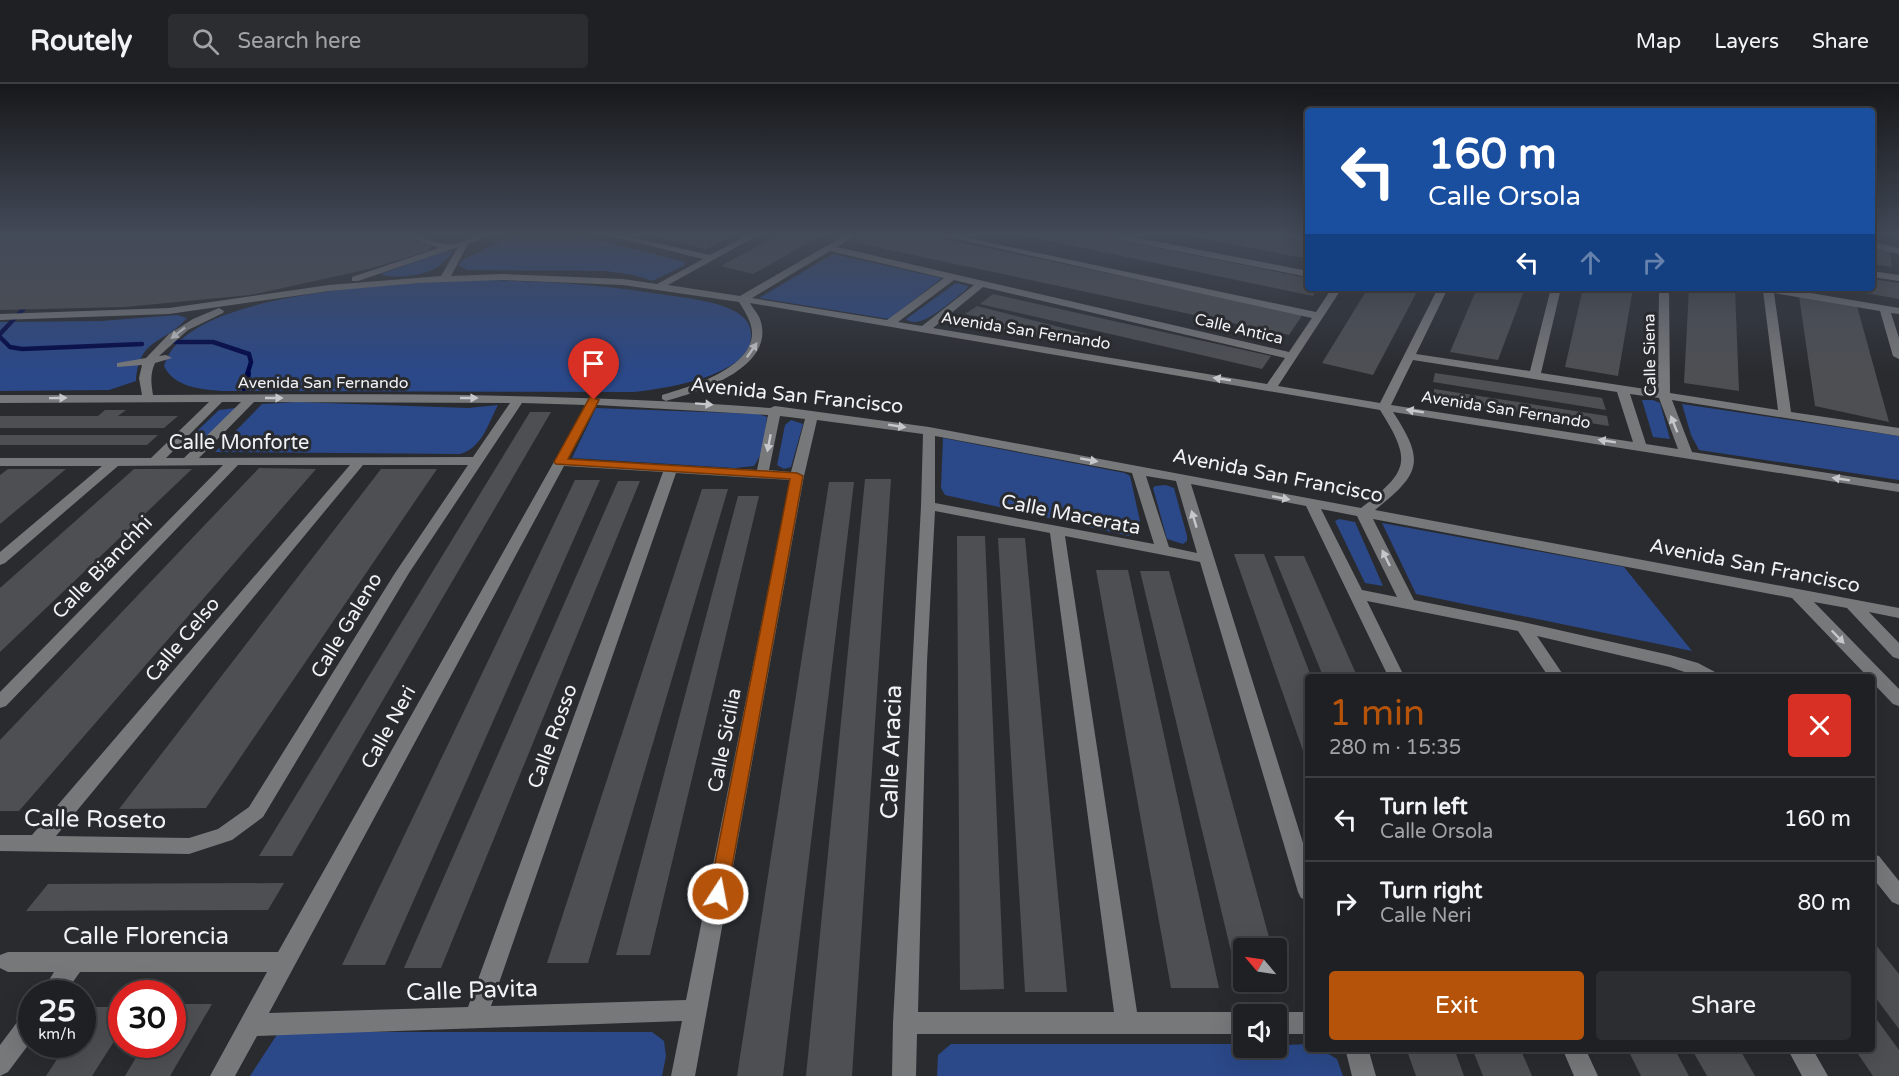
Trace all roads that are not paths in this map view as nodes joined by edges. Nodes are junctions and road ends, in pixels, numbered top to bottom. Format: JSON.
{"nodes":[{"id":1,"x":353,"y":280,"type":"edge"},
{"id":2,"x":427,"y":280,"type":"edge"},
{"id":3,"x":587,"y":280,"type":"edge"},
{"id":4,"x":670,"y":280,"type":"edge"},
{"id":5,"x":774,"y":280,"type":"edge"},
{"id":6,"x":947,"y":280,"type":"edge"},
{"id":7,"x":971,"y":280,"type":"edge"},
{"id":8,"x":1155,"y":280,"type":"edge"},
{"id":9,"x":982,"y":283,"type":"junction"},
{"id":10,"x":658,"y":287,"type":"junction"},
{"id":11,"x":329,"y":288,"type":"junction"},
{"id":12,"x":1335,"y":291,"type":"edge"},
{"id":13,"x":1442,"y":291,"type":"edge"},
{"id":14,"x":1555,"y":291,"type":"edge"},
{"id":15,"x":1664,"y":291,"type":"edge"},
{"id":16,"x":1766,"y":291,"type":"edge"},
{"id":17,"x":1783,"y":291,"type":"edge"},
{"id":18,"x":742,"y":299,"type":"junction"},
{"id":19,"x":250,"y":300,"type":"junction"},
{"id":20,"x":1885,"y":309,"type":"junction"},
{"id":21,"x":1899,"y":311,"type":"edge"},
{"id":22,"x":1318,"y":315,"type":"junction"},
{"id":23,"x":0,"y":317,"type":"edge"},
{"id":24,"x":889,"y":324,"type":"junction"},
{"id":25,"x":924,"y":330,"type":"junction"},
{"id":26,"x":1292,"y":356,"type":"junction"},
{"id":27,"x":1409,"y":356,"type":"junction"},
{"id":28,"x":1899,"y":356,"type":"edge"},
{"id":29,"x":166,"y":358,"type":"dead end"},
{"id":30,"x":151,"y":360,"type":"junction"},
{"id":31,"x":121,"y":365,"type":"dead end"},
{"id":32,"x":1535,"y":375,"type":"junction"},
{"id":33,"x":1270,"y":387,"type":"junction"},
{"id":34,"x":1622,"y":388,"type":"junction"},
{"id":35,"x":1664,"y":395,"type":"junction"},
{"id":36,"x":148,"y":397,"type":"junction"},
{"id":37,"x":219,"y":398,"type":"junction"},
{"id":38,"x":251,"y":398,"type":"junction"},
{"id":39,"x":519,"y":398,"type":"junction"},
{"id":40,"x":0,"y":399,"type":"edge"},
{"id":41,"x":594,"y":400,"type":"junction"},
{"id":42,"x":645,"y":401,"type":"junction"},
{"id":43,"x":1384,"y":407,"type":"junction"},
{"id":44,"x":775,"y":410,"type":"junction"},
{"id":45,"x":812,"y":414,"type":"junction"},
{"id":46,"x":1785,"y":414,"type":"junction"},
{"id":47,"x":929,"y":431,"type":"junction"},
{"id":48,"x":1899,"y":432,"type":"edge"},
{"id":49,"x":1640,"y":446,"type":"junction"},
{"id":50,"x":1686,"y":453,"type":"junction"},
{"id":51,"x":188,"y":461,"type":"junction"},
{"id":52,"x":235,"y":461,"type":"junction"},
{"id":53,"x":360,"y":461,"type":"junction"},
{"id":54,"x":479,"y":461,"type":"junction"},
{"id":55,"x":0,"y":462,"type":"edge"},
{"id":56,"x":114,"y":462,"type":"junction"},
{"id":57,"x":154,"y":462,"type":"junction"},
{"id":58,"x":560,"y":462,"type":"junction"},
{"id":59,"x":1137,"y":469,"type":"junction"},
{"id":60,"x":670,"y":470,"type":"junction"},
{"id":61,"x":762,"y":475,"type":"junction"},
{"id":62,"x":797,"y":476,"type":"junction"},
{"id":63,"x":1182,"y":478,"type":"junction"},
{"id":64,"x":1899,"y":488,"type":"edge"},
{"id":65,"x":1312,"y":504,"type":"junction"},
{"id":66,"x":928,"y":506,"type":"junction"},
{"id":67,"x":1363,"y":513,"type":"junction"},
{"id":68,"x":1057,"y":532,"type":"junction"},
{"id":69,"x":1163,"y":551,"type":"junction"},
{"id":70,"x":0,"y":560,"type":"edge"},
{"id":71,"x":1207,"y":560,"type":"junction"},
{"id":72,"x":1357,"y":594,"type":"junction"},
{"id":73,"x":1797,"y":594,"type":"junction"},
{"id":74,"x":1408,"y":604,"type":"junction"},
{"id":75,"x":1852,"y":604,"type":"junction"},
{"id":76,"x":1899,"y":613,"type":"edge"},
{"id":77,"x":1523,"y":627,"type":"junction"},
{"id":78,"x":1899,"y":653,"type":"edge"},
{"id":79,"x":1395,"y":674,"type":"edge"},
{"id":80,"x":1555,"y":674,"type":"edge"},
{"id":81,"x":1705,"y":674,"type":"edge"},
{"id":82,"x":1874,"y":674,"type":"edge"},
{"id":83,"x":1875,"y":675,"type":"edge"},
{"id":84,"x":1899,"y":700,"type":"edge"},
{"id":85,"x":0,"y":702,"type":"edge"},
{"id":86,"x":0,"y":843,"type":"edge"},
{"id":87,"x":37,"y":844,"type":"junction"},
{"id":88,"x":189,"y":846,"type":"joint"},
{"id":89,"x":1875,"y":866,"type":"edge"},
{"id":90,"x":1305,"y":882,"type":"edge"},
{"id":91,"x":1899,"y":896,"type":"edge"},
{"id":92,"x":8,"y":962,"type":"dead end"},
{"id":93,"x":284,"y":962,"type":"junction"},
{"id":94,"x":74,"y":963,"type":"junction"},
{"id":95,"x":62,"y":980,"type":"edge"},
{"id":96,"x":696,"y":1010,"type":"junction"},
{"id":97,"x":476,"y":1017,"type":"junction"},
{"id":98,"x":904,"y":1023,"type":"junction"},
{"id":99,"x":1126,"y":1023,"type":"junction"},
{"id":100,"x":1233,"y":1023,"type":"edge"},
{"id":101,"x":1287,"y":1023,"type":"edge"},
{"id":102,"x":1305,"y":1023,"type":"edge"},
{"id":103,"x":250,"y":1025,"type":"junction"},
{"id":104,"x":18,"y":1040,"type":"edge"},
{"id":105,"x":1357,"y":1052,"type":"edge"},
{"id":106,"x":1575,"y":1052,"type":"edge"},
{"id":107,"x":1801,"y":1052,"type":"edge"},
{"id":108,"x":0,"y":1064,"type":"edge"},
{"id":109,"x":222,"y":1076,"type":"edge"},
{"id":110,"x":683,"y":1076,"type":"edge"},
{"id":111,"x":904,"y":1076,"type":"edge"},
{"id":112,"x":1364,"y":1076,"type":"edge"},
{"id":113,"x":1586,"y":1076,"type":"edge"},
{"id":114,"x":1816,"y":1076,"type":"edge"}],
"edges":[{"from":1,"to":11,"type":"street"},
{"from":2,"to":11,"type":"street","name":"Avenida San Fernando"},
{"from":3,"to":10,"type":"street","name":"Avenida San Fernando"},
{"from":4,"to":10,"type":"street"},
{"from":5,"to":18,"type":"street"},
{"from":6,"to":24,"type":"street"},
{"from":7,"to":9,"type":"street","name":"Calle Antica"},
{"from":8,"to":22,"type":"street"},
{"from":9,"to":25,"type":"street"},
{"from":9,"to":26,"type":"street","name":"Calle Antica"},
{"from":10,"to":18,"type":"street","name":"Avenida San Fernando"},
{"from":11,"to":19,"type":"street","name":"Avenida San Fernando"},
{"from":12,"to":22,"type":"street"},
{"from":13,"to":27,"type":"street"},
{"from":14,"to":32,"type":"street"},
{"from":15,"to":35,"type":"street","name":"Calle Siena"},
{"from":16,"to":46,"type":"street"},
{"from":17,"to":20,"type":"street"},
{"from":18,"to":24,"type":"street","name":"Avenida San Fernando"},
{"from":42,"to":18,"type":"street","one_way":true},
{"from":19,"to":23,"type":"street","name":"Avenida San Fernando"},
{"from":19,"to":30,"type":"street","one_way":true},
{"from":20,"to":21,"type":"street"},
{"from":20,"to":28,"type":"street"},
{"from":22,"to":26,"type":"street"},
{"from":24,"to":25,"type":"street","name":"Avenida San Fernando"},
{"from":33,"to":25,"type":"street","name":"Avenida San Fernando","one_way":true},
{"from":26,"to":33,"type":"street"},
{"from":27,"to":32,"type":"street"},
{"from":27,"to":43,"type":"street"},
{"from":29,"to":30,"type":"street"},
{"from":30,"to":31,"type":"street"},
{"from":30,"to":36,"type":"street"},
{"from":32,"to":34,"type":"street"},
{"from":33,"to":43,"type":"street","name":"Avenida San Fernando"},
{"from":34,"to":35,"type":"street"},
{"from":34,"to":49,"type":"street","name":"Calle Siena"},
{"from":35,"to":46,"type":"street"},
{"from":50,"to":35,"type":"street","name":"Calle Siena","one_way":true},
{"from":36,"to":37,"type":"street","name":"Avenida San Fernando"},
{"from":40,"to":36,"type":"street","name":"Avenida San Fernando","one_way":true},
{"from":37,"to":38,"type":"street","name":"Avenida San Fernando"},
{"from":37,"to":57,"type":"street"},
{"from":38,"to":39,"type":"street","name":"Avenida San Fernando","one_way":true},
{"from":38,"to":51,"type":"street"},
{"from":39,"to":41,"type":"street","name":"Avenida San Fernando"},
{"from":39,"to":54,"type":"street","name":"Calle Galeno"},
{"from":41,"to":42,"type":"street","name":"Avenida San Fernando"},
{"from":41,"to":58,"type":"street","name":"Calle Neri"},
{"from":42,"to":44,"type":"street","name":"Avenida San Francisco","one_way":true},
{"from":49,"to":43,"type":"street","name":"Avenida San Fernando","one_way":true},
{"from":43,"to":67,"type":"street"},
{"from":44,"to":45,"type":"street","name":"Avenida San Francisco"},
{"from":44,"to":61,"type":"street","one_way":true},
{"from":45,"to":47,"type":"street","name":"Avenida San Francisco","one_way":true},
{"from":45,"to":62,"type":"street","name":"Calle Sicilia"},
{"from":46,"to":48,"type":"street"},
{"from":47,"to":59,"type":"street","name":"Avenida San Francisco","one_way":true},
{"from":47,"to":66,"type":"street","name":"Calle Aracia"},
{"from":49,"to":50,"type":"street","name":"Avenida San Fernando"},
{"from":64,"to":50,"type":"street","name":"Avenida San Fernando","one_way":true},
{"from":51,"to":52,"type":"street","name":"Calle Monforte"},
{"from":51,"to":57,"type":"street","name":"Calle Monforte"},
{"from":52,"to":53,"type":"street","name":"Calle Monforte"},
{"from":52,"to":85,"type":"street","name":"Calle Bianchhi"},
{"from":53,"to":54,"type":"street","name":"Calle Monforte"},
{"from":53,"to":87,"type":"street","name":"Calle Celso"},
{"from":54,"to":88,"type":"street","name":"Calle Galeno"},
{"from":55,"to":56,"type":"street","name":"Calle Monforte"},
{"from":56,"to":57,"type":"street","name":"Calle Monforte"},
{"from":56,"to":70,"type":"street"},
{"from":58,"to":60,"type":"street"},
{"from":58,"to":93,"type":"street","name":"Calle Neri"},
{"from":59,"to":63,"type":"street","name":"Avenida San Francisco"},
{"from":59,"to":69,"type":"street"},
{"from":60,"to":61,"type":"street"},
{"from":60,"to":97,"type":"street","name":"Calle Rosso"},
{"from":61,"to":62,"type":"street"},
{"from":62,"to":96,"type":"street","name":"Calle Sicilia"},
{"from":63,"to":65,"type":"street","name":"Avenida San Francisco","one_way":true},
{"from":71,"to":63,"type":"street","one_way":true},
{"from":65,"to":67,"type":"street","name":"Avenida San Francisco"},
{"from":65,"to":72,"type":"street"},
{"from":66,"to":68,"type":"street","name":"Calle Macerata"},
{"from":66,"to":98,"type":"street","name":"Calle Aracia"},
{"from":67,"to":73,"type":"street","name":"Avenida San Francisco"},
{"from":74,"to":67,"type":"street","one_way":true},
{"from":68,"to":69,"type":"street","name":"Calle Macerata"},
{"from":68,"to":99,"type":"street"},
{"from":69,"to":71,"type":"street","name":"Calle Macerata"},
{"from":71,"to":90,"type":"street"},
{"from":72,"to":74,"type":"street"},
{"from":72,"to":79,"type":"street"},
{"from":73,"to":75,"type":"street","name":"Avenida San Francisco"},
{"from":73,"to":82,"type":"street","one_way":true},
{"from":74,"to":77,"type":"street"},
{"from":75,"to":76,"type":"street","name":"Avenida San Francisco"},
{"from":75,"to":78,"type":"street"},
{"from":77,"to":80,"type":"street"},
{"from":77,"to":81,"type":"street"},
{"from":83,"to":84,"type":"street","one_way":true},
{"from":86,"to":87,"type":"street","name":"Calle Roseto"},
{"from":87,"to":88,"type":"street","name":"Calle Roseto"},
{"from":89,"to":91,"type":"street"},
{"from":92,"to":94,"type":"street","name":"Calle Florencia"},
{"from":93,"to":94,"type":"street","name":"Calle Florencia"},
{"from":93,"to":103,"type":"street","name":"Calle Neri"},
{"from":94,"to":95,"type":"street"},
{"from":96,"to":97,"type":"street","name":"Calle Pavita"},
{"from":96,"to":110,"type":"street","name":"Calle Sicilia"},
{"from":97,"to":103,"type":"street","name":"Calle Pavita"},
{"from":98,"to":99,"type":"street"},
{"from":98,"to":111,"type":"street","name":"Calle Aracia"},
{"from":99,"to":100,"type":"street"},
{"from":101,"to":102,"type":"street"},
{"from":103,"to":109,"type":"street","name":"Calle Neri"},
{"from":104,"to":108,"type":"street"},
{"from":105,"to":112,"type":"street"},
{"from":106,"to":113,"type":"street"},
{"from":107,"to":114,"type":"street"}]}
